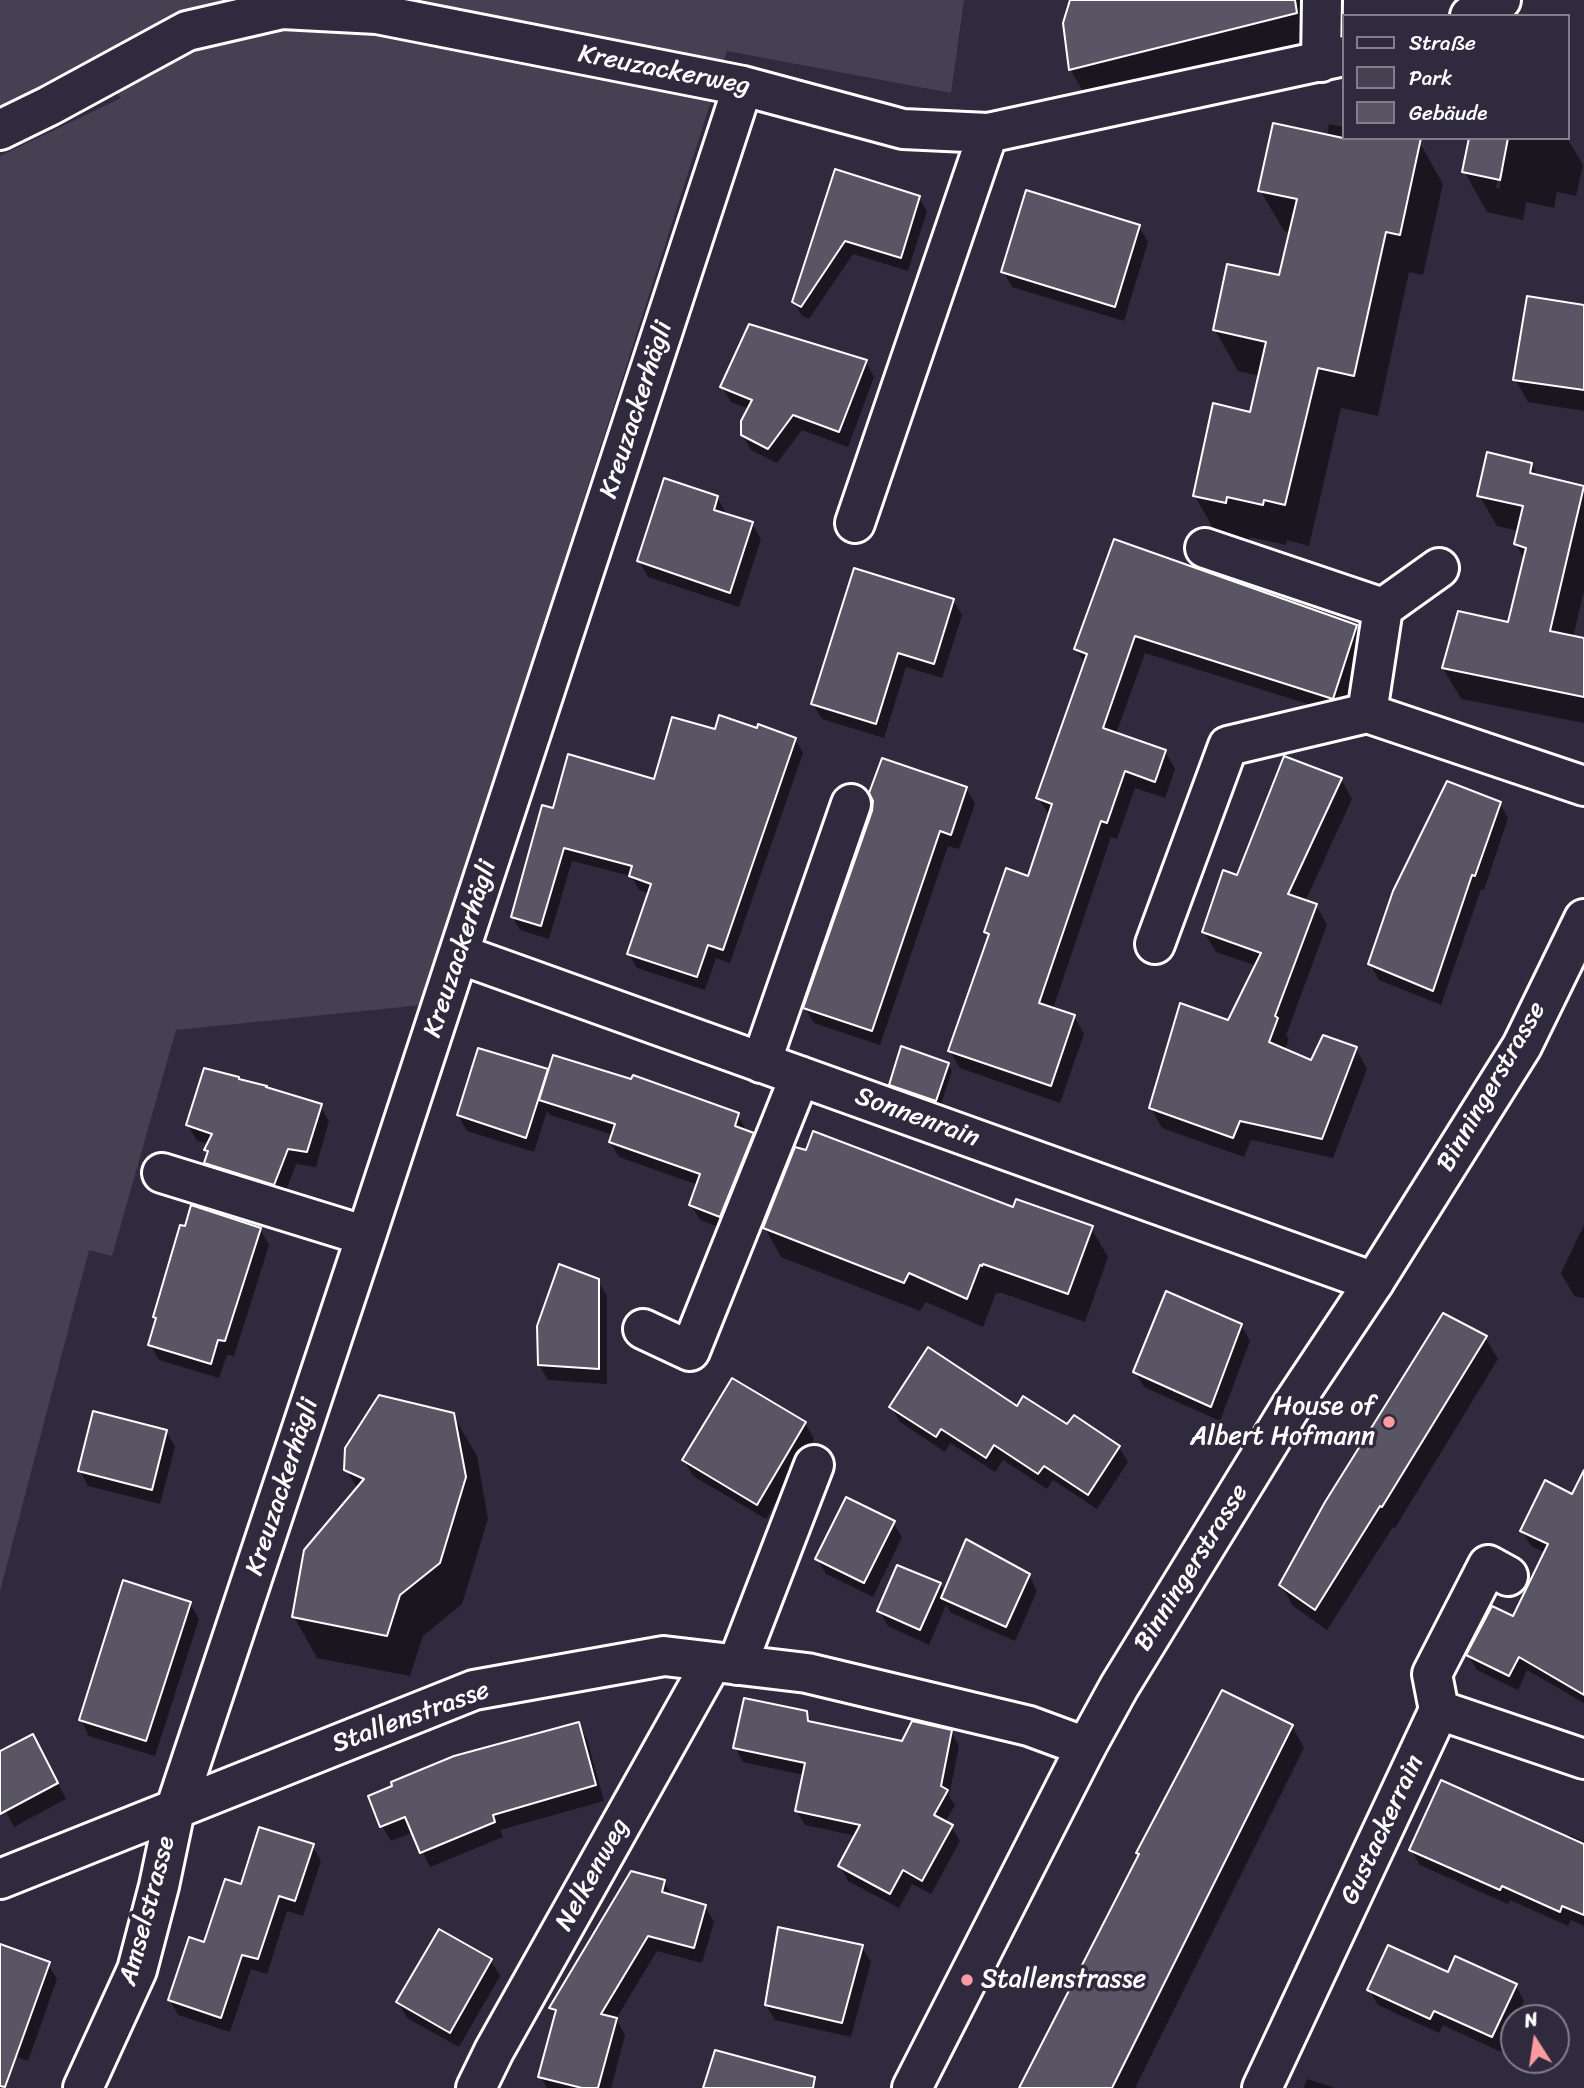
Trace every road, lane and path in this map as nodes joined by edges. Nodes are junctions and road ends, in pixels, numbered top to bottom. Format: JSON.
{"nodes":[{"id":1,"x":1322,"y":0,"type":"edge"},
{"id":2,"x":1501,"y":0,"type":"edge"},
{"id":3,"x":1474,"y":14,"type":"edge"},
{"id":4,"x":1333,"y":59,"type":"edge"},
{"id":5,"x":743,"y":86,"type":"junction"},
{"id":6,"x":0,"y":130,"type":"edge"},
{"id":7,"x":988,"y":134,"type":"junction"},
{"id":8,"x":855,"y":523,"type":"dead end"},
{"id":9,"x":1205,"y":548,"type":"dead end"},
{"id":10,"x":1439,"y":568,"type":"dead end"},
{"id":11,"x":1383,"y":608,"type":"junction"},
{"id":12,"x":1367,"y":713,"type":"junction"},
{"id":13,"x":1584,"y":786,"type":"edge"},
{"id":14,"x":851,"y":804,"type":"dead end"},
{"id":15,"x":1584,"y":919,"type":"edge"},
{"id":16,"x":1155,"y":944,"type":"dead end"},
{"id":17,"x":459,"y":954,"type":"junction"},
{"id":18,"x":761,"y":1063,"type":"junction"},
{"id":19,"x":800,"y":1076,"type":"junction"},
{"id":20,"x":162,"y":1173,"type":"dead end"},
{"id":21,"x":366,"y":1236,"type":"junction"},
{"id":22,"x":1374,"y":1282,"type":"junction"},
{"id":23,"x":643,"y":1329,"type":"dead end"},
{"id":24,"x":814,"y":1465,"type":"dead end"},
{"id":25,"x":1508,"y":1576,"type":"dead end"},
{"id":26,"x":725,"y":1663,"type":"junction"},
{"id":27,"x":1439,"y":1710,"type":"junction"},
{"id":28,"x":1086,"y":1746,"type":"junction"},
{"id":29,"x":1584,"y":1759,"type":"edge"},
{"id":30,"x":175,"y":1810,"type":"junction"},
{"id":31,"x":0,"y":1879,"type":"edge"},
{"id":32,"x":83,"y":2088,"type":"edge"},
{"id":33,"x":476,"y":2088,"type":"edge"},
{"id":34,"x":912,"y":2088,"type":"edge"},
{"id":35,"x":1262,"y":2088,"type":"edge"}],
"edges":[{"from":1,"to":4,"type":"street"},
{"from":2,"to":3,"type":"street"},
{"from":4,"to":7,"type":"street","name":"Kreuzackerweg"},
{"from":5,"to":6,"type":"street","name":"Kreuzackerweg"},
{"from":5,"to":7,"type":"street","name":"Kreuzackerweg"},
{"from":5,"to":17,"type":"street","name":"Kreuzackerhägli"},
{"from":7,"to":8,"type":"street"},
{"from":9,"to":11,"type":"street"},
{"from":10,"to":11,"type":"street"},
{"from":11,"to":12,"type":"street"},
{"from":12,"to":13,"type":"street"},
{"from":12,"to":16,"type":"street"},
{"from":14,"to":18,"type":"street"},
{"from":15,"to":22,"type":"street","name":"Binningerstrasse"},
{"from":17,"to":18,"type":"street","name":"Sonnenrain"},
{"from":17,"to":21,"type":"street","name":"Kreuzackerhägli"},
{"from":18,"to":19,"type":"street","name":"Sonnenrain"},
{"from":19,"to":22,"type":"street","name":"Sonnenrain"},
{"from":19,"to":23,"type":"street"},
{"from":20,"to":21,"type":"street"},
{"from":21,"to":30,"type":"street","name":"Kreuzackerhägli"},
{"from":22,"to":28,"type":"street","name":"Binningerstrasse"},
{"from":24,"to":26,"type":"street","name":"Nelkenweg"},
{"from":25,"to":27,"type":"street"},
{"from":26,"to":28,"type":"street","name":"Stallenstrasse"},
{"from":26,"to":30,"type":"street","name":"Stallenstrasse"},
{"from":26,"to":33,"type":"street","name":"Nelkenweg"},
{"from":27,"to":29,"type":"street"},
{"from":27,"to":35,"type":"street","name":"Gustackerrain"},
{"from":28,"to":34,"type":"street","name":"Binningerstrasse"},
{"from":30,"to":31,"type":"street","name":"Stallenstrasse"},
{"from":30,"to":32,"type":"street","name":"Amselstrasse"}]}
